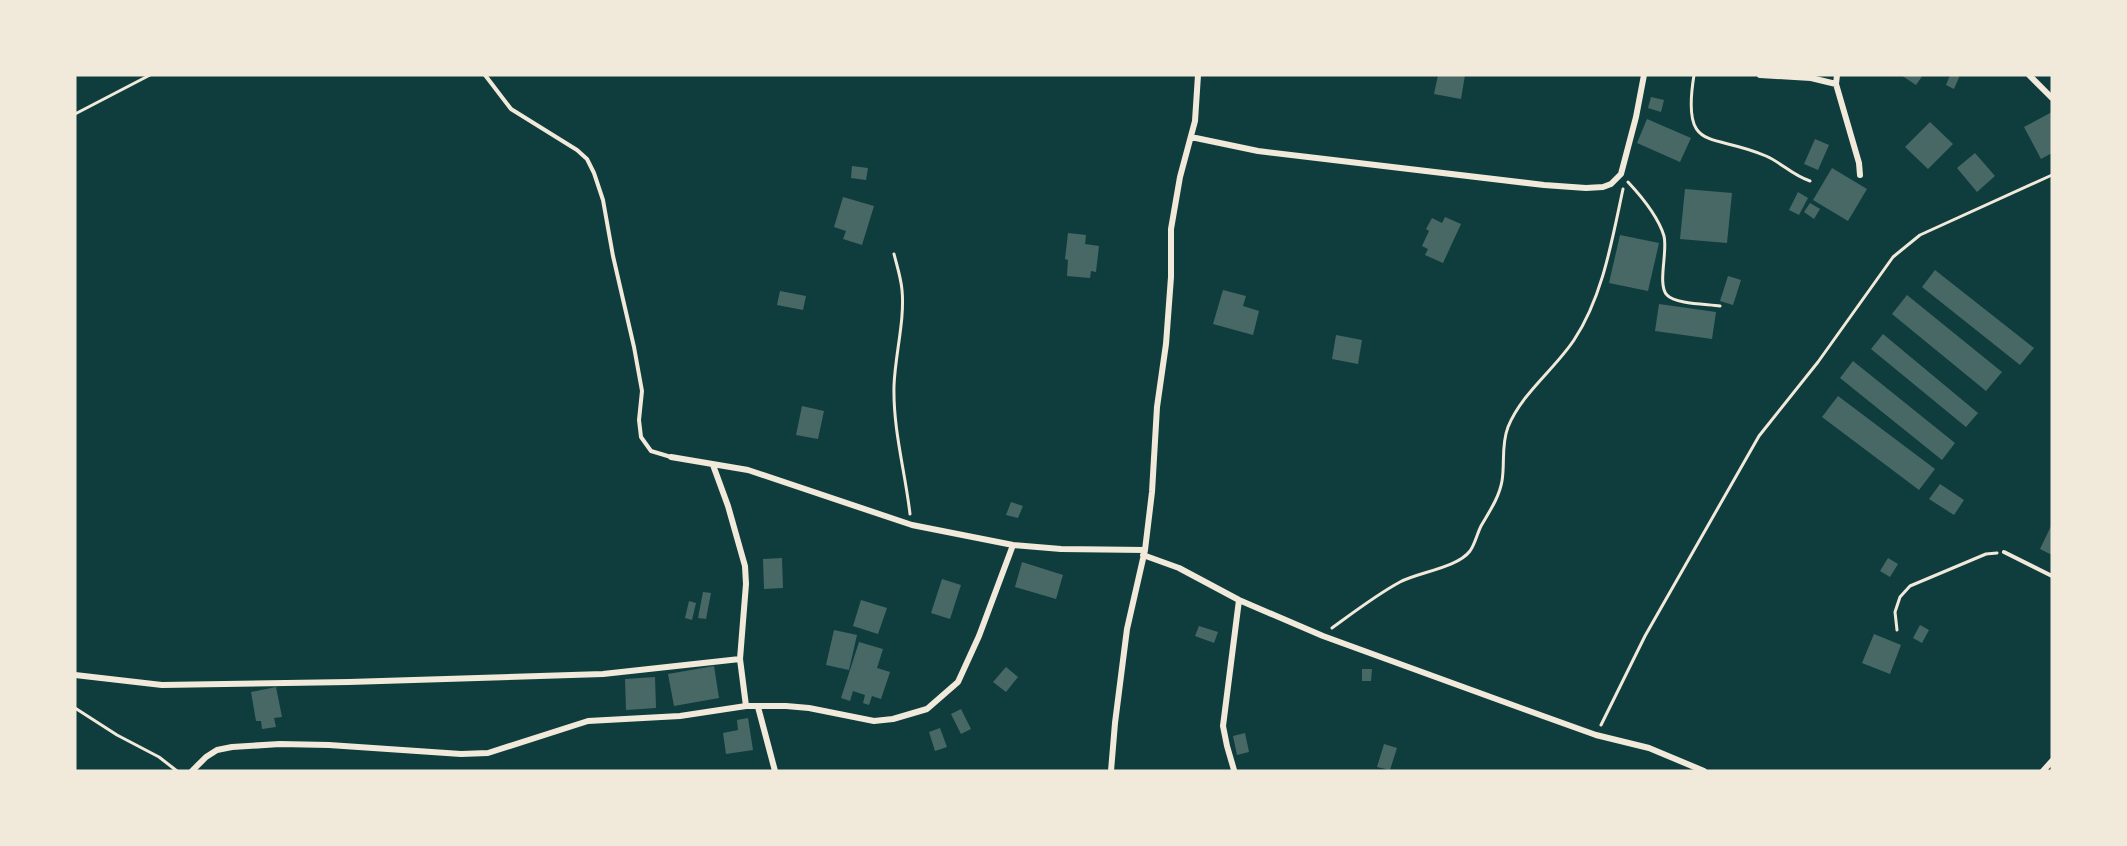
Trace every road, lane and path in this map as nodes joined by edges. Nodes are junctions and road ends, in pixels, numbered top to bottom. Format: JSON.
{"nodes":[{"id":1,"x":150,"y":75,"type":"edge"},
{"id":2,"x":485,"y":75,"type":"edge"},
{"id":3,"x":1198,"y":75,"type":"edge"},
{"id":4,"x":1644,"y":75,"type":"edge"},
{"id":5,"x":1694,"y":75,"type":"edge"},
{"id":6,"x":1760,"y":75,"type":"edge"},
{"id":7,"x":1837,"y":75,"type":"edge"},
{"id":8,"x":2029,"y":75,"type":"edge"},
{"id":9,"x":1836,"y":84,"type":"junction"},
{"id":10,"x":2052,"y":98,"type":"edge"},
{"id":11,"x":75,"y":114,"type":"edge"},
{"id":12,"x":1191,"y":137,"type":"junction"},
{"id":13,"x":1860,"y":175,"type":"dead end"},
{"id":14,"x":2052,"y":175,"type":"edge"},
{"id":15,"x":1810,"y":181,"type":"dead end"},
{"id":16,"x":894,"y":254,"type":"dead end"},
{"id":17,"x":1720,"y":306,"type":"dead end"},
{"id":18,"x":671,"y":457,"type":"joint"},
{"id":19,"x":713,"y":465,"type":"junction"},
{"id":20,"x":912,"y":525,"type":"junction"},
{"id":21,"x":1013,"y":545,"type":"junction"},
{"id":22,"x":2004,"y":552,"type":"joint"},
{"id":23,"x":1144,"y":553,"type":"junction"},
{"id":24,"x":2052,"y":576,"type":"edge"},
{"id":25,"x":1239,"y":600,"type":"junction"},
{"id":26,"x":1897,"y":630,"type":"dead end"},
{"id":27,"x":1323,"y":636,"type":"junction"},
{"id":28,"x":740,"y":659,"type":"junction"},
{"id":29,"x":75,"y":675,"type":"edge"},
{"id":30,"x":746,"y":706,"type":"junction"},
{"id":31,"x":758,"y":706,"type":"junction"},
{"id":32,"x":75,"y":708,"type":"edge"},
{"id":33,"x":1596,"y":735,"type":"junction"},
{"id":34,"x":2052,"y":761,"type":"edge"},
{"id":35,"x":1234,"y":770,"type":"edge"},
{"id":36,"x":177,"y":771,"type":"edge"},
{"id":37,"x":192,"y":771,"type":"edge"},
{"id":38,"x":775,"y":771,"type":"edge"},
{"id":39,"x":1112,"y":771,"type":"edge"},
{"id":40,"x":1704,"y":771,"type":"edge"},
{"id":41,"x":2043,"y":771,"type":"edge"}],
"edges":[{"from":1,"to":11,"type":"path"},
{"from":2,"to":18,"type":"lane"},
{"from":3,"to":12,"type":"street"},
{"from":4,"to":12,"type":"street"},
{"from":5,"to":15,"type":"path"},
{"from":6,"to":9,"type":"street"},
{"from":7,"to":9,"type":"street"},
{"from":8,"to":10,"type":"street"},
{"from":9,"to":13,"type":"street"},
{"from":12,"to":23,"type":"street"},
{"from":14,"to":33,"type":"path"},
{"from":16,"to":20,"type":"path"},
{"from":17,"to":27,"type":"path"},
{"from":18,"to":19,"type":"street"},
{"from":19,"to":20,"type":"street"},
{"from":19,"to":28,"type":"street"},
{"from":20,"to":21,"type":"street"},
{"from":21,"to":23,"type":"street"},
{"from":21,"to":31,"type":"street"},
{"from":22,"to":24,"type":"lane"},
{"from":22,"to":26,"type":"path"},
{"from":23,"to":25,"type":"street"},
{"from":23,"to":39,"type":"street"},
{"from":25,"to":27,"type":"street"},
{"from":25,"to":35,"type":"street"},
{"from":27,"to":33,"type":"street"},
{"from":28,"to":29,"type":"street"},
{"from":28,"to":30,"type":"street"},
{"from":30,"to":31,"type":"street"},
{"from":30,"to":37,"type":"street"},
{"from":31,"to":38,"type":"street"},
{"from":32,"to":36,"type":"path"},
{"from":33,"to":40,"type":"street"},
{"from":34,"to":41,"type":"street"}]}
